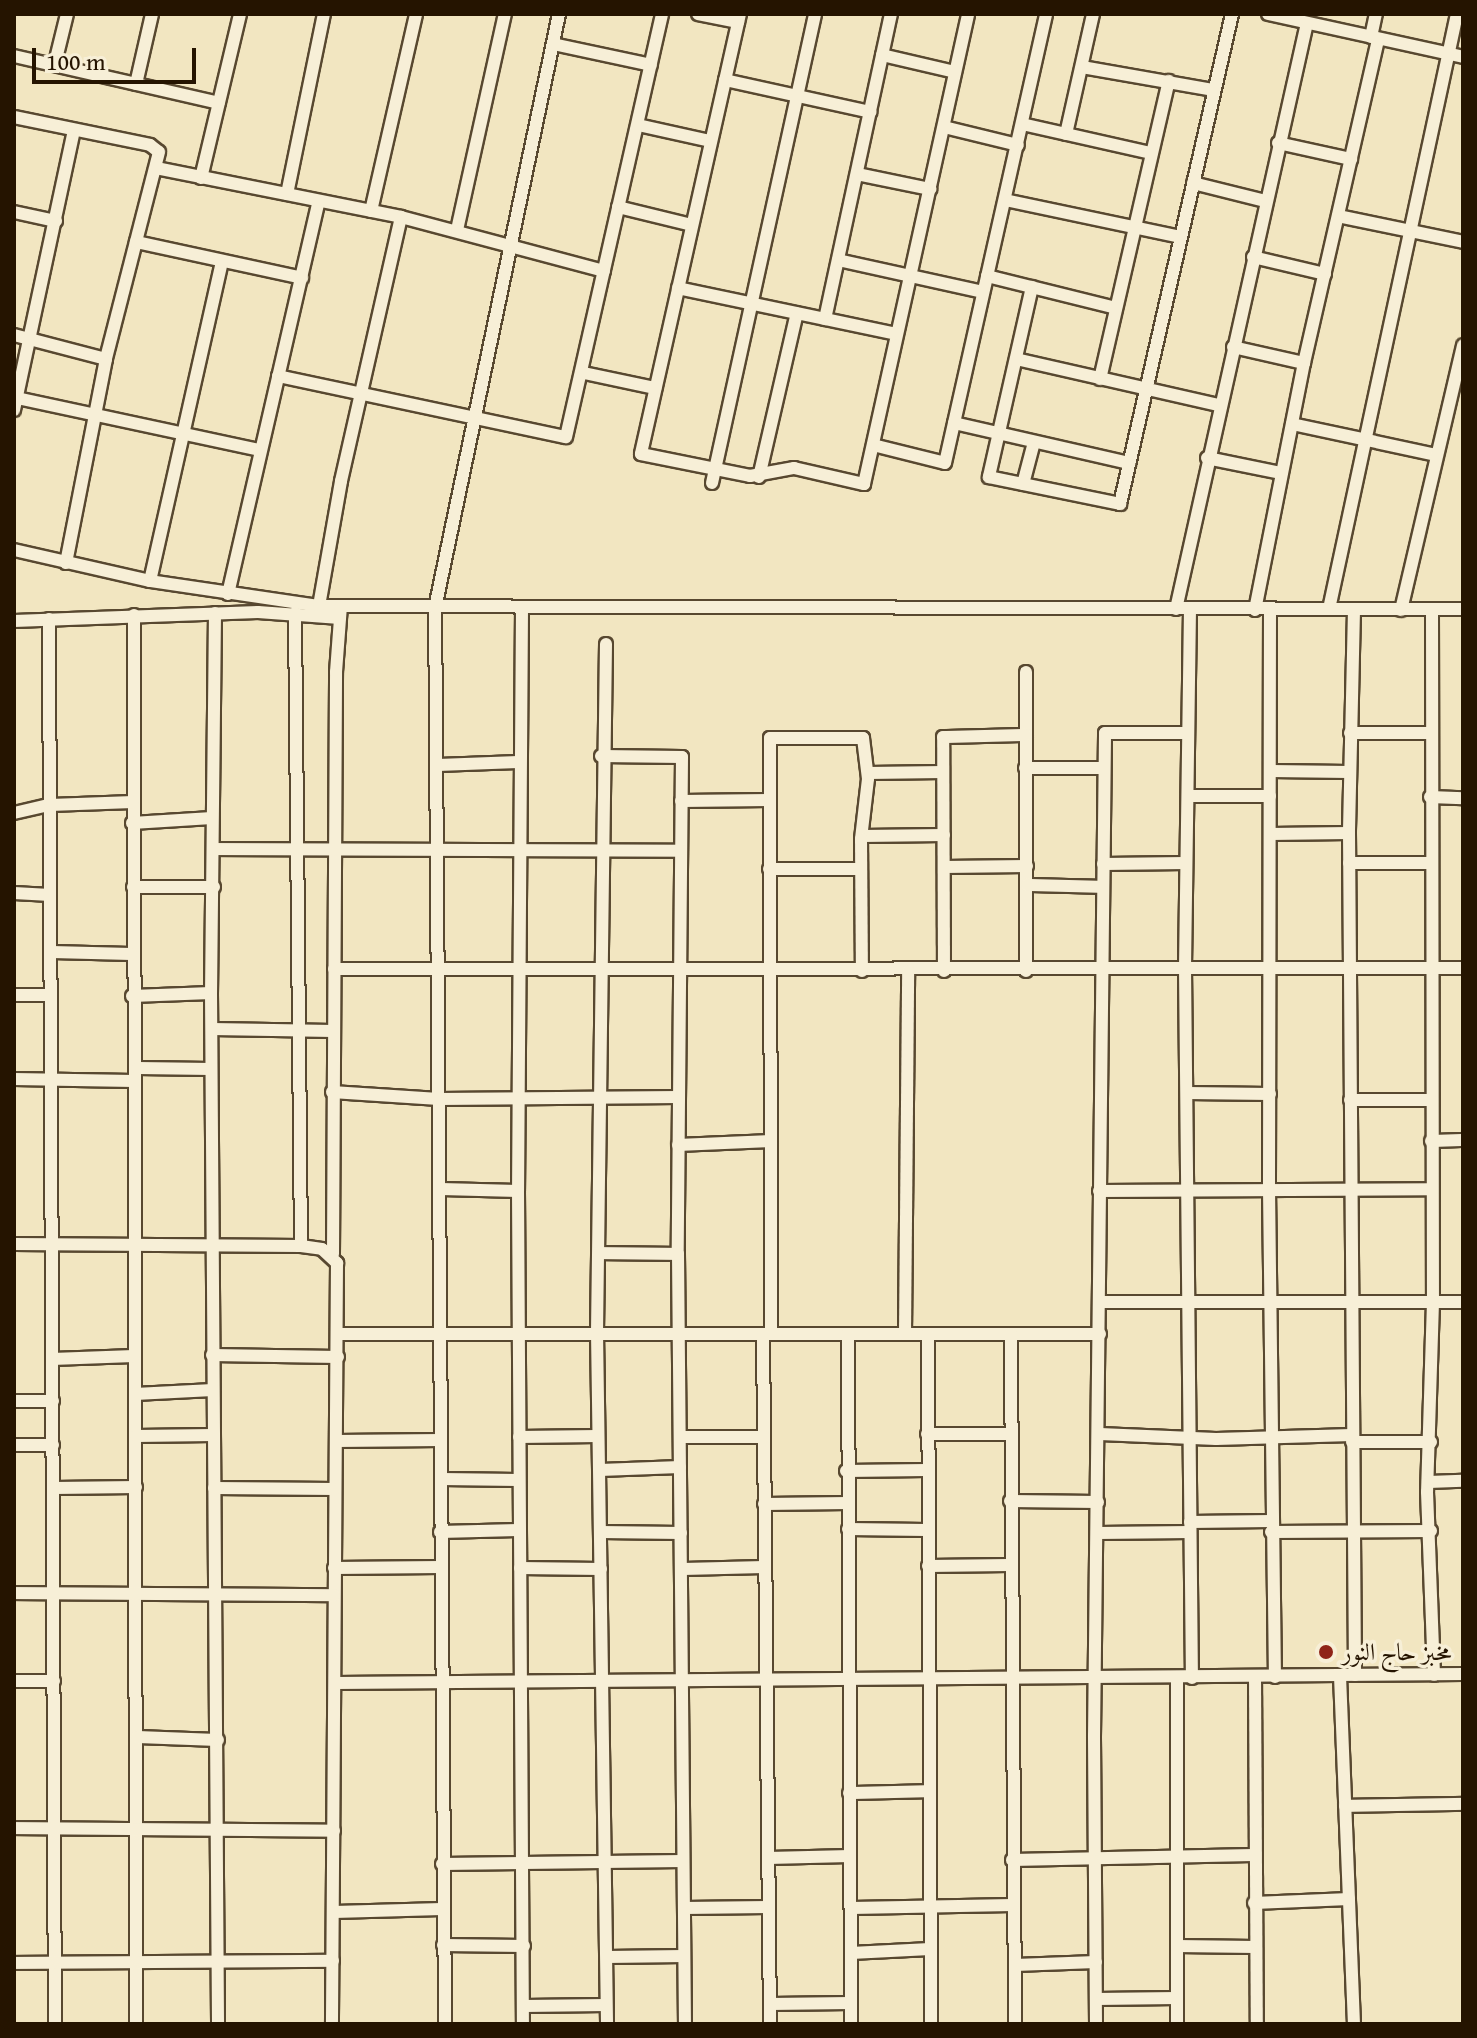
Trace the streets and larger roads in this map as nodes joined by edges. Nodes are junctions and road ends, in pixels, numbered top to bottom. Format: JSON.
{"nodes":[{"id":1,"x":67,"y":14,"type":"edge"},
{"id":2,"x":152,"y":14,"type":"edge"},
{"id":3,"x":240,"y":14,"type":"edge"},
{"id":4,"x":324,"y":14,"type":"edge"},
{"id":5,"x":416,"y":14,"type":"edge"},
{"id":6,"x":505,"y":14,"type":"edge"},
{"id":7,"x":559,"y":14,"type":"edge"},
{"id":8,"x":662,"y":14,"type":"edge"},
{"id":9,"x":698,"y":14,"type":"edge"},
{"id":10,"x":815,"y":14,"type":"edge"},
{"id":11,"x":891,"y":14,"type":"edge"},
{"id":12,"x":968,"y":14,"type":"edge"},
{"id":13,"x":1046,"y":14,"type":"edge"},
{"id":14,"x":1093,"y":14,"type":"edge"},
{"id":15,"x":1232,"y":14,"type":"edge"},
{"id":16,"x":1268,"y":14,"type":"edge"},
{"id":17,"x":1376,"y":14,"type":"edge"},
{"id":18,"x":1457,"y":14,"type":"edge"},
{"id":19,"x":739,"y":18,"type":"edge"},
{"id":20,"x":1307,"y":23,"type":"junction"},
{"id":21,"x":1374,"y":38,"type":"junction"},
{"id":22,"x":553,"y":44,"type":"junction"},
{"id":23,"x":1448,"y":54,"type":"junction"},
{"id":24,"x":882,"y":55,"type":"junction"},
{"id":25,"x":14,"y":56,"type":"edge"},
{"id":26,"x":1463,"y":57,"type":"edge"},
{"id":27,"x":55,"y":63,"type":"junction"},
{"id":28,"x":651,"y":65,"type":"junction"},
{"id":29,"x":1082,"y":67,"type":"junction"},
{"id":30,"x":955,"y":72,"type":"junction"},
{"id":31,"x":725,"y":80,"type":"junction"},
{"id":32,"x":1169,"y":81,"type":"junction"},
{"id":33,"x":136,"y":84,"type":"junction"},
{"id":34,"x":1214,"y":90,"type":"junction"},
{"id":35,"x":796,"y":96,"type":"junction"},
{"id":36,"x":219,"y":103,"type":"junction"},
{"id":37,"x":871,"y":112,"type":"junction"},
{"id":38,"x":14,"y":117,"type":"edge"},
{"id":39,"x":1022,"y":124,"type":"junction"},
{"id":40,"x":638,"y":125,"type":"junction"},
{"id":41,"x":944,"y":127,"type":"junction"},
{"id":42,"x":74,"y":130,"type":"junction"},
{"id":43,"x":1066,"y":134,"type":"junction"},
{"id":44,"x":710,"y":141,"type":"junction"},
{"id":45,"x":1278,"y":143,"type":"junction"},
{"id":46,"x":1018,"y":145,"type":"junction"},
{"id":47,"x":1151,"y":153,"type":"junction"},
{"id":48,"x":1351,"y":159,"type":"junction"},
{"id":49,"x":156,"y":168,"type":"junction"},
{"id":50,"x":857,"y":174,"type":"junction"},
{"id":51,"x":201,"y":178,"type":"junction"},
{"id":52,"x":1193,"y":183,"type":"junction"},
{"id":53,"x":930,"y":189,"type":"junction"},
{"id":54,"x":287,"y":194,"type":"junction"},
{"id":55,"x":1005,"y":200,"type":"junction"},
{"id":56,"x":319,"y":201,"type":"junction"},
{"id":57,"x":1265,"y":201,"type":"junction"},
{"id":58,"x":618,"y":207,"type":"junction"},
{"id":59,"x":371,"y":211,"type":"junction"},
{"id":60,"x":14,"y":212,"type":"edge"},
{"id":61,"x":1338,"y":216,"type":"junction"},
{"id":62,"x":401,"y":217,"type":"junction"},
{"id":63,"x":56,"y":221,"type":"junction"},
{"id":64,"x":692,"y":225,"type":"junction"},
{"id":65,"x":1134,"y":227,"type":"junction"},
{"id":66,"x":457,"y":230,"type":"junction"},
{"id":67,"x":1413,"y":232,"type":"junction"},
{"id":68,"x":1180,"y":237,"type":"junction"},
{"id":69,"x":136,"y":242,"type":"junction"},
{"id":70,"x":1463,"y":242,"type":"edge"},
{"id":71,"x":509,"y":246,"type":"junction"},
{"id":72,"x":1253,"y":257,"type":"junction"},
{"id":73,"x":838,"y":260,"type":"junction"},
{"id":74,"x":222,"y":262,"type":"junction"},
{"id":75,"x":604,"y":271,"type":"junction"},
{"id":76,"x":1325,"y":274,"type":"junction"},
{"id":77,"x":909,"y":276,"type":"junction"},
{"id":78,"x":987,"y":276,"type":"junction"},
{"id":79,"x":302,"y":278,"type":"junction"},
{"id":80,"x":1032,"y":287,"type":"junction"},
{"id":81,"x":678,"y":288,"type":"junction"},
{"id":82,"x":983,"y":292,"type":"junction"},
{"id":83,"x":751,"y":303,"type":"junction"},
{"id":84,"x":1116,"y":308,"type":"junction"},
{"id":85,"x":797,"y":313,"type":"junction"},
{"id":86,"x":825,"y":319,"type":"junction"},
{"id":87,"x":896,"y":334,"type":"junction"},
{"id":88,"x":14,"y":335,"type":"edge"},
{"id":89,"x":28,"y":338,"type":"junction"},
{"id":90,"x":1463,"y":345,"type":"edge"},
{"id":91,"x":1233,"y":347,"type":"junction"},
{"id":92,"x":106,"y":359,"type":"junction"},
{"id":93,"x":1016,"y":359,"type":"junction"},
{"id":94,"x":1304,"y":363,"type":"junction"},
{"id":95,"x":584,"y":373,"type":"junction"},
{"id":96,"x":278,"y":376,"type":"junction"},
{"id":97,"x":1100,"y":379,"type":"junction"},
{"id":98,"x":655,"y":388,"type":"junction"},
{"id":99,"x":1458,"y":388,"type":"edge"},
{"id":100,"x":1145,"y":390,"type":"junction"},
{"id":101,"x":361,"y":392,"type":"junction"},
{"id":102,"x":15,"y":404,"type":"edge"},
{"id":103,"x":1219,"y":405,"type":"junction"},
{"id":104,"x":472,"y":417,"type":"junction"},
{"id":105,"x":94,"y":418,"type":"junction"},
{"id":106,"x":954,"y":423,"type":"junction"},
{"id":107,"x":1292,"y":424,"type":"junction"},
{"id":108,"x":999,"y":433,"type":"junction"},
{"id":109,"x":179,"y":434,"type":"junction"},
{"id":110,"x":1364,"y":441,"type":"junction"},
{"id":111,"x":1034,"y":442,"type":"junction"},
{"id":112,"x":873,"y":445,"type":"junction"},
{"id":113,"x":259,"y":450,"type":"junction"},
{"id":114,"x":1437,"y":455,"type":"junction"},
{"id":115,"x":1207,"y":458,"type":"junction"},
{"id":116,"x":1129,"y":463,"type":"junction"},
{"id":117,"x":715,"y":470,"type":"junction"},
{"id":118,"x":1281,"y":473,"type":"junction"},
{"id":119,"x":759,"y":477,"type":"junction"},
{"id":120,"x":712,"y":483,"type":"dead end"},
{"id":121,"x":1023,"y":484,"type":"junction"},
{"id":122,"x":14,"y":550,"type":"edge"},
{"id":123,"x":66,"y":563,"type":"junction"},
{"id":124,"x":150,"y":581,"type":"junction"},
{"id":125,"x":228,"y":594,"type":"junction"},
{"id":126,"x":319,"y":606,"type":"junction"},
{"id":127,"x":435,"y":608,"type":"junction"},
{"id":128,"x":522,"y":609,"type":"junction"},
{"id":129,"x":1176,"y":609,"type":"junction"},
{"id":130,"x":1190,"y":609,"type":"junction"},
{"id":131,"x":1329,"y":609,"type":"junction"},
{"id":132,"x":1432,"y":609,"type":"junction"},
{"id":133,"x":1463,"y":609,"type":"edge"},
{"id":134,"x":1255,"y":610,"type":"junction"},
{"id":135,"x":1270,"y":610,"type":"junction"},
{"id":136,"x":1354,"y":610,"type":"junction"},
{"id":137,"x":1401,"y":610,"type":"junction"},
{"id":138,"x":341,"y":612,"type":"junction"},
{"id":139,"x":215,"y":613,"type":"junction"},
{"id":140,"x":295,"y":613,"type":"junction"},
{"id":141,"x":134,"y":615,"type":"junction"},
{"id":142,"x":49,"y":619,"type":"junction"},
{"id":143,"x":14,"y":621,"type":"edge"},
{"id":144,"x":606,"y":644,"type":"dead end"},
{"id":145,"x":1026,"y":672,"type":"dead end"},
{"id":146,"x":1188,"y":733,"type":"junction"},
{"id":147,"x":1350,"y":733,"type":"junction"},
{"id":148,"x":1431,"y":733,"type":"junction"},
{"id":149,"x":1026,"y":735,"type":"junction"},
{"id":150,"x":601,"y":756,"type":"junction"},
{"id":151,"x":518,"y":762,"type":"junction"},
{"id":152,"x":438,"y":765,"type":"junction"},
{"id":153,"x":1025,"y":768,"type":"junction"},
{"id":154,"x":1104,"y":768,"type":"junction"},
{"id":155,"x":1271,"y":771,"type":"junction"},
{"id":156,"x":943,"y":772,"type":"junction"},
{"id":157,"x":1349,"y":772,"type":"junction"},
{"id":158,"x":868,"y":773,"type":"junction"},
{"id":159,"x":1188,"y":796,"type":"junction"},
{"id":160,"x":1270,"y":796,"type":"junction"},
{"id":161,"x":1430,"y":797,"type":"junction"},
{"id":162,"x":1463,"y":798,"type":"edge"},
{"id":163,"x":769,"y":800,"type":"junction"},
{"id":164,"x":681,"y":801,"type":"junction"},
{"id":165,"x":133,"y":802,"type":"junction"},
{"id":166,"x":50,"y":805,"type":"junction"},
{"id":167,"x":14,"y":813,"type":"edge"},
{"id":168,"x":212,"y":818,"type":"junction"},
{"id":169,"x":132,"y":823,"type":"junction"},
{"id":170,"x":1349,"y":833,"type":"junction"},
{"id":171,"x":1270,"y":834,"type":"junction"},
{"id":172,"x":944,"y":835,"type":"junction"},
{"id":173,"x":862,"y":836,"type":"junction"},
{"id":174,"x":519,"y":848,"type":"junction"},
{"id":175,"x":213,"y":849,"type":"junction"},
{"id":176,"x":437,"y":849,"type":"junction"},
{"id":177,"x":299,"y":850,"type":"junction"},
{"id":178,"x":601,"y":850,"type":"junction"},
{"id":179,"x":681,"y":851,"type":"junction"},
{"id":180,"x":334,"y":852,"type":"junction"},
{"id":181,"x":1186,"y":863,"type":"junction"},
{"id":182,"x":1349,"y":863,"type":"junction"},
{"id":183,"x":1430,"y":863,"type":"junction"},
{"id":184,"x":1103,"y":864,"type":"junction"},
{"id":185,"x":1027,"y":866,"type":"junction"},
{"id":186,"x":944,"y":867,"type":"junction"},
{"id":187,"x":769,"y":869,"type":"junction"},
{"id":188,"x":861,"y":869,"type":"junction"},
{"id":189,"x":1027,"y":885,"type":"junction"},
{"id":190,"x":133,"y":887,"type":"junction"},
{"id":191,"x":214,"y":887,"type":"junction"},
{"id":192,"x":1101,"y":887,"type":"junction"},
{"id":193,"x":14,"y":893,"type":"edge"},
{"id":194,"x":50,"y":895,"type":"junction"},
{"id":195,"x":52,"y":952,"type":"junction"},
{"id":196,"x":131,"y":954,"type":"junction"},
{"id":197,"x":520,"y":965,"type":"junction"},
{"id":198,"x":599,"y":966,"type":"junction"},
{"id":199,"x":682,"y":966,"type":"junction"},
{"id":200,"x":1270,"y":967,"type":"junction"},
{"id":201,"x":1349,"y":967,"type":"junction"},
{"id":202,"x":440,"y":968,"type":"junction"},
{"id":203,"x":771,"y":968,"type":"junction"},
{"id":204,"x":1185,"y":968,"type":"junction"},
{"id":205,"x":1430,"y":968,"type":"junction"},
{"id":206,"x":1463,"y":968,"type":"edge"},
{"id":207,"x":334,"y":969,"type":"junction"},
{"id":208,"x":1102,"y":970,"type":"junction"},
{"id":209,"x":862,"y":971,"type":"junction"},
{"id":210,"x":908,"y":971,"type":"junction"},
{"id":211,"x":944,"y":971,"type":"junction"},
{"id":212,"x":1026,"y":971,"type":"junction"},
{"id":213,"x":211,"y":993,"type":"junction"},
{"id":214,"x":14,"y":995,"type":"edge"},
{"id":215,"x":51,"y":995,"type":"junction"},
{"id":216,"x":132,"y":996,"type":"junction"},
{"id":217,"x":212,"y":1029,"type":"junction"},
{"id":218,"x":301,"y":1030,"type":"junction"},
{"id":219,"x":333,"y":1031,"type":"junction"},
{"id":220,"x":138,"y":1068,"type":"junction"},
{"id":221,"x":211,"y":1069,"type":"junction"},
{"id":222,"x":14,"y":1079,"type":"edge"},
{"id":223,"x":134,"y":1081,"type":"junction"},
{"id":224,"x":50,"y":1082,"type":"junction"},
{"id":225,"x":332,"y":1092,"type":"junction"},
{"id":226,"x":1187,"y":1093,"type":"junction"},
{"id":227,"x":1270,"y":1094,"type":"junction"},
{"id":228,"x":519,"y":1096,"type":"junction"},
{"id":229,"x":601,"y":1096,"type":"junction"},
{"id":230,"x":679,"y":1097,"type":"junction"},
{"id":231,"x":439,"y":1099,"type":"junction"},
{"id":232,"x":1350,"y":1100,"type":"junction"},
{"id":233,"x":1431,"y":1100,"type":"junction"},
{"id":234,"x":1463,"y":1140,"type":"edge"},
{"id":235,"x":771,"y":1141,"type":"junction"},
{"id":236,"x":1431,"y":1141,"type":"junction"},
{"id":237,"x":678,"y":1145,"type":"junction"},
{"id":238,"x":441,"y":1189,"type":"junction"},
{"id":239,"x":1188,"y":1189,"type":"junction"},
{"id":240,"x":1269,"y":1189,"type":"junction"},
{"id":241,"x":1350,"y":1189,"type":"junction"},
{"id":242,"x":1432,"y":1189,"type":"junction"},
{"id":243,"x":518,"y":1191,"type":"junction"},
{"id":244,"x":1099,"y":1191,"type":"junction"},
{"id":245,"x":14,"y":1244,"type":"edge"},
{"id":246,"x":51,"y":1244,"type":"junction"},
{"id":247,"x":213,"y":1244,"type":"junction"},
{"id":248,"x":137,"y":1245,"type":"junction"},
{"id":249,"x":301,"y":1246,"type":"junction"},
{"id":250,"x":599,"y":1253,"type":"junction"},
{"id":251,"x":333,"y":1254,"type":"junction"},
{"id":252,"x":678,"y":1254,"type":"junction"},
{"id":253,"x":1100,"y":1302,"type":"junction"},
{"id":254,"x":1352,"y":1302,"type":"junction"},
{"id":255,"x":1433,"y":1302,"type":"junction"},
{"id":256,"x":1463,"y":1302,"type":"edge"},
{"id":257,"x":1187,"y":1303,"type":"junction"},
{"id":258,"x":1272,"y":1303,"type":"junction"},
{"id":259,"x":441,"y":1330,"type":"junction"},
{"id":260,"x":518,"y":1331,"type":"junction"},
{"id":261,"x":597,"y":1332,"type":"junction"},
{"id":262,"x":679,"y":1332,"type":"junction"},
{"id":263,"x":339,"y":1334,"type":"junction"},
{"id":264,"x":767,"y":1334,"type":"junction"},
{"id":265,"x":848,"y":1334,"type":"junction"},
{"id":266,"x":905,"y":1334,"type":"junction"},
{"id":267,"x":928,"y":1334,"type":"junction"},
{"id":268,"x":1011,"y":1334,"type":"junction"},
{"id":269,"x":1100,"y":1334,"type":"junction"},
{"id":270,"x":212,"y":1355,"type":"junction"},
{"id":271,"x":134,"y":1356,"type":"junction"},
{"id":272,"x":338,"y":1357,"type":"junction"},
{"id":273,"x":52,"y":1359,"type":"junction"},
{"id":274,"x":213,"y":1390,"type":"junction"},
{"id":275,"x":135,"y":1394,"type":"junction"},
{"id":276,"x":14,"y":1401,"type":"edge"},
{"id":277,"x":53,"y":1401,"type":"junction"},
{"id":278,"x":927,"y":1434,"type":"junction"},
{"id":279,"x":1011,"y":1434,"type":"junction"},
{"id":280,"x":1100,"y":1434,"type":"junction"},
{"id":281,"x":213,"y":1435,"type":"junction"},
{"id":282,"x":136,"y":1436,"type":"junction"},
{"id":283,"x":598,"y":1436,"type":"junction"},
{"id":284,"x":1271,"y":1436,"type":"junction"},
{"id":285,"x":519,"y":1437,"type":"junction"},
{"id":286,"x":680,"y":1437,"type":"junction"},
{"id":287,"x":764,"y":1437,"type":"junction"},
{"id":288,"x":1191,"y":1438,"type":"junction"},
{"id":289,"x":1352,"y":1439,"type":"junction"},
{"id":290,"x":441,"y":1440,"type":"junction"},
{"id":291,"x":336,"y":1441,"type":"junction"},
{"id":292,"x":1431,"y":1442,"type":"junction"},
{"id":293,"x":14,"y":1445,"type":"edge"},
{"id":294,"x":53,"y":1445,"type":"junction"},
{"id":295,"x":680,"y":1467,"type":"junction"},
{"id":296,"x":600,"y":1470,"type":"junction"},
{"id":297,"x":926,"y":1470,"type":"junction"},
{"id":298,"x":846,"y":1471,"type":"junction"},
{"id":299,"x":442,"y":1479,"type":"junction"},
{"id":300,"x":518,"y":1480,"type":"junction"},
{"id":301,"x":1463,"y":1481,"type":"edge"},
{"id":302,"x":1428,"y":1482,"type":"junction"},
{"id":303,"x":136,"y":1487,"type":"junction"},
{"id":304,"x":54,"y":1488,"type":"junction"},
{"id":305,"x":214,"y":1488,"type":"junction"},
{"id":306,"x":335,"y":1489,"type":"junction"},
{"id":307,"x":1010,"y":1501,"type":"junction"},
{"id":308,"x":1098,"y":1502,"type":"junction"},
{"id":309,"x":848,"y":1503,"type":"junction"},
{"id":310,"x":764,"y":1504,"type":"junction"},
{"id":311,"x":1271,"y":1526,"type":"junction"},
{"id":312,"x":1190,"y":1527,"type":"junction"},
{"id":313,"x":848,"y":1529,"type":"junction"},
{"id":314,"x":518,"y":1530,"type":"junction"},
{"id":315,"x":926,"y":1530,"type":"junction"},
{"id":316,"x":1352,"y":1531,"type":"junction"},
{"id":317,"x":1431,"y":1531,"type":"junction"},
{"id":318,"x":440,"y":1532,"type":"junction"},
{"id":319,"x":601,"y":1532,"type":"junction"},
{"id":320,"x":681,"y":1533,"type":"junction"},
{"id":321,"x":1098,"y":1533,"type":"junction"},
{"id":322,"x":1009,"y":1565,"type":"junction"},
{"id":323,"x":928,"y":1566,"type":"junction"},
{"id":324,"x":440,"y":1567,"type":"junction"},
{"id":325,"x":764,"y":1567,"type":"junction"},
{"id":326,"x":334,"y":1568,"type":"junction"},
{"id":327,"x":520,"y":1568,"type":"junction"},
{"id":328,"x":601,"y":1569,"type":"junction"},
{"id":329,"x":683,"y":1569,"type":"junction"},
{"id":330,"x":218,"y":1592,"type":"junction"},
{"id":331,"x":14,"y":1593,"type":"edge"},
{"id":332,"x":54,"y":1593,"type":"junction"},
{"id":333,"x":136,"y":1593,"type":"junction"},
{"id":334,"x":334,"y":1595,"type":"junction"},
{"id":335,"x":1463,"y":1674,"type":"edge"},
{"id":336,"x":1355,"y":1675,"type":"junction"},
{"id":337,"x":1434,"y":1675,"type":"junction"},
{"id":338,"x":1340,"y":1676,"type":"junction"},
{"id":339,"x":1255,"y":1677,"type":"junction"},
{"id":340,"x":1275,"y":1677,"type":"junction"},
{"id":341,"x":1096,"y":1678,"type":"junction"},
{"id":342,"x":1177,"y":1678,"type":"junction"},
{"id":343,"x":1192,"y":1678,"type":"junction"},
{"id":344,"x":1010,"y":1679,"type":"junction"},
{"id":345,"x":929,"y":1680,"type":"junction"},
{"id":346,"x":14,"y":1681,"type":"edge"},
{"id":347,"x":54,"y":1681,"type":"junction"},
{"id":348,"x":767,"y":1681,"type":"junction"},
{"id":349,"x":846,"y":1681,"type":"junction"},
{"id":350,"x":683,"y":1682,"type":"junction"},
{"id":351,"x":336,"y":1683,"type":"junction"},
{"id":352,"x":443,"y":1683,"type":"junction"},
{"id":353,"x":604,"y":1683,"type":"junction"},
{"id":354,"x":523,"y":1684,"type":"junction"},
{"id":355,"x":137,"y":1737,"type":"junction"},
{"id":356,"x":218,"y":1740,"type":"junction"},
{"id":357,"x":929,"y":1791,"type":"junction"},
{"id":358,"x":849,"y":1793,"type":"junction"},
{"id":359,"x":1463,"y":1804,"type":"edge"},
{"id":360,"x":1345,"y":1806,"type":"junction"},
{"id":361,"x":14,"y":1828,"type":"edge"},
{"id":362,"x":138,"y":1829,"type":"junction"},
{"id":363,"x":54,"y":1830,"type":"junction"},
{"id":364,"x":217,"y":1830,"type":"junction"},
{"id":365,"x":334,"y":1831,"type":"junction"},
{"id":366,"x":1178,"y":1853,"type":"junction"},
{"id":367,"x":1253,"y":1855,"type":"junction"},
{"id":368,"x":850,"y":1856,"type":"junction"},
{"id":369,"x":1094,"y":1857,"type":"junction"},
{"id":370,"x":768,"y":1858,"type":"junction"},
{"id":371,"x":605,"y":1859,"type":"junction"},
{"id":372,"x":523,"y":1860,"type":"junction"},
{"id":373,"x":1012,"y":1860,"type":"junction"},
{"id":374,"x":683,"y":1861,"type":"junction"},
{"id":375,"x":442,"y":1864,"type":"junction"},
{"id":376,"x":1349,"y":1899,"type":"junction"},
{"id":377,"x":1254,"y":1903,"type":"junction"},
{"id":378,"x":1013,"y":1905,"type":"junction"},
{"id":379,"x":929,"y":1906,"type":"junction"},
{"id":380,"x":768,"y":1907,"type":"junction"},
{"id":381,"x":684,"y":1908,"type":"junction"},
{"id":382,"x":851,"y":1908,"type":"junction"},
{"id":383,"x":442,"y":1909,"type":"junction"},
{"id":384,"x":334,"y":1912,"type":"junction"},
{"id":385,"x":443,"y":1945,"type":"junction"},
{"id":386,"x":524,"y":1946,"type":"junction"},
{"id":387,"x":1177,"y":1946,"type":"junction"},
{"id":388,"x":1255,"y":1947,"type":"junction"},
{"id":389,"x":930,"y":1949,"type":"junction"},
{"id":390,"x":851,"y":1953,"type":"junction"},
{"id":391,"x":684,"y":1956,"type":"junction"},
{"id":392,"x":607,"y":1957,"type":"junction"},
{"id":393,"x":135,"y":1961,"type":"junction"},
{"id":394,"x":218,"y":1961,"type":"junction"},
{"id":395,"x":333,"y":1961,"type":"junction"},
{"id":396,"x":1096,"y":1962,"type":"junction"},
{"id":397,"x":14,"y":1963,"type":"edge"},
{"id":398,"x":54,"y":1964,"type":"junction"},
{"id":399,"x":1015,"y":1965,"type":"junction"},
{"id":400,"x":1177,"y":1998,"type":"junction"},
{"id":401,"x":1096,"y":1999,"type":"junction"},
{"id":402,"x":850,"y":2003,"type":"junction"},
{"id":403,"x":770,"y":2004,"type":"junction"},
{"id":404,"x":606,"y":2005,"type":"junction"},
{"id":405,"x":524,"y":2006,"type":"junction"},
{"id":406,"x":55,"y":2024,"type":"edge"},
{"id":407,"x":136,"y":2024,"type":"edge"},
{"id":408,"x":218,"y":2024,"type":"edge"},
{"id":409,"x":332,"y":2024,"type":"edge"},
{"id":410,"x":445,"y":2024,"type":"edge"},
{"id":411,"x":523,"y":2024,"type":"edge"},
{"id":412,"x":607,"y":2024,"type":"edge"},
{"id":413,"x":685,"y":2024,"type":"edge"},
{"id":414,"x":770,"y":2024,"type":"edge"},
{"id":415,"x":851,"y":2024,"type":"edge"},
{"id":416,"x":931,"y":2024,"type":"edge"},
{"id":417,"x":1015,"y":2024,"type":"edge"},
{"id":418,"x":1096,"y":2024,"type":"edge"},
{"id":419,"x":1177,"y":2024,"type":"edge"},
{"id":420,"x":1257,"y":2024,"type":"edge"},
{"id":421,"x":1354,"y":2024,"type":"edge"}],
"edges":[{"from":1,"to":27,"type":"street"},
{"from":2,"to":33,"type":"street"},
{"from":3,"to":36,"type":"street"},
{"from":4,"to":54,"type":"street"},
{"from":5,"to":59,"type":"street"},
{"from":6,"to":66,"type":"street"},
{"from":7,"to":22,"type":"street"},
{"from":8,"to":28,"type":"street"},
{"from":9,"to":19,"type":"street"},
{"from":10,"to":35,"type":"street"},
{"from":11,"to":24,"type":"street"},
{"from":12,"to":30,"type":"street"},
{"from":13,"to":39,"type":"street"},
{"from":14,"to":29,"type":"street"},
{"from":15,"to":34,"type":"street"},
{"from":16,"to":20,"type":"street"},
{"from":17,"to":21,"type":"street"},
{"from":18,"to":23,"type":"street"},
{"from":19,"to":31,"type":"street"},
{"from":20,"to":21,"type":"street"},
{"from":20,"to":45,"type":"street"},
{"from":21,"to":23,"type":"street"},
{"from":21,"to":48,"type":"street"},
{"from":22,"to":28,"type":"street"},
{"from":22,"to":71,"type":"street"},
{"from":23,"to":26,"type":"street"},
{"from":23,"to":67,"type":"street"},
{"from":24,"to":30,"type":"street"},
{"from":24,"to":37,"type":"street"},
{"from":25,"to":27,"type":"street"},
{"from":27,"to":33,"type":"street"},
{"from":28,"to":40,"type":"street"},
{"from":29,"to":32,"type":"street"},
{"from":29,"to":43,"type":"street"},
{"from":30,"to":41,"type":"street"},
{"from":31,"to":35,"type":"street"},
{"from":31,"to":44,"type":"street"},
{"from":32,"to":34,"type":"street"},
{"from":32,"to":47,"type":"street"},
{"from":33,"to":36,"type":"street"},
{"from":34,"to":52,"type":"street"},
{"from":35,"to":37,"type":"street"},
{"from":35,"to":83,"type":"street"},
{"from":36,"to":51,"type":"street"},
{"from":37,"to":50,"type":"street"},
{"from":38,"to":42,"type":"street"},
{"from":39,"to":43,"type":"street"},
{"from":39,"to":46,"type":"street"},
{"from":40,"to":44,"type":"street"},
{"from":40,"to":58,"type":"street"},
{"from":41,"to":46,"type":"street"},
{"from":41,"to":53,"type":"street"},
{"from":42,"to":49,"type":"street"},
{"from":42,"to":63,"type":"street"},
{"from":43,"to":47,"type":"street"},
{"from":44,"to":64,"type":"street"},
{"from":45,"to":48,"type":"street"},
{"from":45,"to":57,"type":"street"},
{"from":46,"to":55,"type":"street"},
{"from":47,"to":65,"type":"street"},
{"from":48,"to":61,"type":"street"},
{"from":49,"to":51,"type":"street"},
{"from":49,"to":69,"type":"street"},
{"from":50,"to":53,"type":"street"},
{"from":50,"to":73,"type":"street"},
{"from":51,"to":54,"type":"street"},
{"from":52,"to":57,"type":"street"},
{"from":52,"to":68,"type":"street"},
{"from":53,"to":77,"type":"street"},
{"from":54,"to":56,"type":"street"},
{"from":55,"to":65,"type":"street"},
{"from":55,"to":78,"type":"street"},
{"from":56,"to":59,"type":"street"},
{"from":56,"to":79,"type":"street"},
{"from":57,"to":72,"type":"street"},
{"from":58,"to":64,"type":"street"},
{"from":58,"to":75,"type":"street"},
{"from":59,"to":62,"type":"street"},
{"from":60,"to":63,"type":"street"},
{"from":61,"to":67,"type":"street"},
{"from":61,"to":76,"type":"street"},
{"from":62,"to":66,"type":"street"},
{"from":62,"to":101,"type":"street"},
{"from":63,"to":89,"type":"street"},
{"from":64,"to":81,"type":"street"},
{"from":65,"to":68,"type":"street"},
{"from":65,"to":84,"type":"street"},
{"from":66,"to":71,"type":"street"},
{"from":67,"to":70,"type":"street"},
{"from":67,"to":110,"type":"street"},
{"from":68,"to":100,"type":"street"},
{"from":69,"to":74,"type":"street"},
{"from":69,"to":92,"type":"street"},
{"from":71,"to":75,"type":"street"},
{"from":71,"to":104,"type":"street"},
{"from":72,"to":76,"type":"street"},
{"from":72,"to":91,"type":"street"},
{"from":73,"to":77,"type":"street"},
{"from":73,"to":86,"type":"street"},
{"from":74,"to":79,"type":"street"},
{"from":74,"to":109,"type":"street"},
{"from":75,"to":95,"type":"street"},
{"from":76,"to":94,"type":"street"},
{"from":77,"to":82,"type":"street"},
{"from":77,"to":87,"type":"street"},
{"from":78,"to":80,"type":"street"},
{"from":78,"to":82,"type":"street"},
{"from":79,"to":96,"type":"street"},
{"from":80,"to":84,"type":"street"},
{"from":80,"to":93,"type":"street"},
{"from":81,"to":83,"type":"street"},
{"from":81,"to":98,"type":"street"},
{"from":82,"to":106,"type":"street"},
{"from":83,"to":85,"type":"street"},
{"from":83,"to":117,"type":"street"},
{"from":84,"to":97,"type":"street"},
{"from":85,"to":86,"type":"street"},
{"from":85,"to":119,"type":"street"},
{"from":86,"to":87,"type":"street"},
{"from":87,"to":112,"type":"street"},
{"from":88,"to":89,"type":"street"},
{"from":89,"to":92,"type":"street"},
{"from":89,"to":102,"type":"street"},
{"from":90,"to":99,"type":"street"},
{"from":91,"to":94,"type":"street"},
{"from":91,"to":103,"type":"street"},
{"from":92,"to":105,"type":"street"},
{"from":93,"to":97,"type":"street"},
{"from":93,"to":108,"type":"street"},
{"from":94,"to":107,"type":"street"},
{"from":95,"to":98,"type":"street"},
{"from":95,"to":104,"type":"street"},
{"from":96,"to":101,"type":"street"},
{"from":96,"to":113,"type":"street"},
{"from":97,"to":100,"type":"street"},
{"from":98,"to":117,"type":"street"},
{"from":99,"to":114,"type":"street"},
{"from":100,"to":103,"type":"street"},
{"from":100,"to":116,"type":"street"},
{"from":101,"to":104,"type":"street"},
{"from":101,"to":126,"type":"street"},
{"from":102,"to":105,"type":"street"},
{"from":103,"to":115,"type":"street"},
{"from":104,"to":127,"type":"street"},
{"from":105,"to":109,"type":"street"},
{"from":105,"to":123,"type":"street"},
{"from":106,"to":108,"type":"street"},
{"from":106,"to":112,"type":"street"},
{"from":107,"to":110,"type":"street"},
{"from":107,"to":118,"type":"street"},
{"from":108,"to":111,"type":"street"},
{"from":108,"to":121,"type":"street"},
{"from":109,"to":113,"type":"street"},
{"from":109,"to":124,"type":"street"},
{"from":110,"to":114,"type":"street"},
{"from":110,"to":131,"type":"street"},
{"from":111,"to":116,"type":"street"},
{"from":111,"to":121,"type":"street"},
{"from":112,"to":119,"type":"street"},
{"from":113,"to":125,"type":"street"},
{"from":114,"to":137,"type":"street"},
{"from":115,"to":118,"type":"street"},
{"from":115,"to":129,"type":"street"},
{"from":116,"to":121,"type":"street"},
{"from":117,"to":119,"type":"street"},
{"from":117,"to":120,"type":"street"},
{"from":118,"to":134,"type":"street"},
{"from":122,"to":123,"type":"street"},
{"from":123,"to":124,"type":"street"},
{"from":124,"to":125,"type":"street"},
{"from":125,"to":126,"type":"street"},
{"from":126,"to":138,"type":"street"},
{"from":127,"to":128,"type":"street"},
{"from":127,"to":138,"type":"street"},
{"from":127,"to":152,"type":"street"},
{"from":128,"to":129,"type":"street"},
{"from":128,"to":151,"type":"street"},
{"from":129,"to":130,"type":"street"},
{"from":130,"to":134,"type":"street"},
{"from":130,"to":146,"type":"street"},
{"from":131,"to":135,"type":"street"},
{"from":131,"to":136,"type":"street"},
{"from":132,"to":133,"type":"street"},
{"from":132,"to":137,"type":"street"},
{"from":132,"to":148,"type":"street"},
{"from":134,"to":135,"type":"street"},
{"from":135,"to":155,"type":"street"},
{"from":136,"to":137,"type":"street"},
{"from":136,"to":147,"type":"street"},
{"from":138,"to":140,"type":"street"},
{"from":138,"to":180,"type":"street"},
{"from":139,"to":140,"type":"street"},
{"from":139,"to":141,"type":"street"},
{"from":139,"to":168,"type":"street"},
{"from":140,"to":177,"type":"street"},
{"from":141,"to":142,"type":"street"},
{"from":141,"to":165,"type":"street"},
{"from":142,"to":143,"type":"street"},
{"from":142,"to":166,"type":"street"},
{"from":144,"to":150,"type":"street"},
{"from":145,"to":149,"type":"street"},
{"from":146,"to":154,"type":"street"},
{"from":146,"to":159,"type":"street"},
{"from":147,"to":148,"type":"street"},
{"from":147,"to":157,"type":"street"},
{"from":148,"to":161,"type":"street"},
{"from":149,"to":153,"type":"street"},
{"from":149,"to":156,"type":"street"},
{"from":150,"to":164,"type":"street"},
{"from":150,"to":178,"type":"street"},
{"from":151,"to":152,"type":"street"},
{"from":151,"to":174,"type":"street"},
{"from":152,"to":176,"type":"street"},
{"from":153,"to":154,"type":"street"},
{"from":153,"to":185,"type":"street"},
{"from":154,"to":184,"type":"street"},
{"from":155,"to":157,"type":"street"},
{"from":155,"to":160,"type":"street"},
{"from":156,"to":158,"type":"street"},
{"from":156,"to":172,"type":"street"},
{"from":157,"to":170,"type":"street"},
{"from":158,"to":163,"type":"street"},
{"from":158,"to":173,"type":"street"},
{"from":159,"to":160,"type":"street"},
{"from":159,"to":181,"type":"street"},
{"from":160,"to":171,"type":"street"},
{"from":161,"to":162,"type":"street"},
{"from":161,"to":183,"type":"street"},
{"from":163,"to":164,"type":"street"},
{"from":163,"to":187,"type":"street"},
{"from":164,"to":179,"type":"street"},
{"from":165,"to":166,"type":"street"},
{"from":165,"to":169,"type":"street"},
{"from":166,"to":167,"type":"street"},
{"from":166,"to":194,"type":"street"},
{"from":168,"to":169,"type":"street"},
{"from":168,"to":175,"type":"street"},
{"from":169,"to":190,"type":"street"},
{"from":170,"to":171,"type":"street"},
{"from":170,"to":182,"type":"street"},
{"from":171,"to":200,"type":"street"},
{"from":172,"to":173,"type":"street"},
{"from":172,"to":186,"type":"street"},
{"from":173,"to":188,"type":"street"},
{"from":174,"to":176,"type":"street"},
{"from":174,"to":178,"type":"street"},
{"from":174,"to":197,"type":"street"},
{"from":175,"to":177,"type":"street"},
{"from":175,"to":191,"type":"street"},
{"from":176,"to":180,"type":"street"},
{"from":176,"to":202,"type":"street"},
{"from":177,"to":180,"type":"street"},
{"from":177,"to":218,"type":"street"},
{"from":178,"to":179,"type":"street"},
{"from":178,"to":198,"type":"street"},
{"from":179,"to":199,"type":"street"},
{"from":180,"to":207,"type":"street"},
{"from":181,"to":184,"type":"street"},
{"from":181,"to":204,"type":"street"},
{"from":182,"to":183,"type":"street"},
{"from":182,"to":201,"type":"street"},
{"from":183,"to":205,"type":"street"},
{"from":184,"to":192,"type":"street"},
{"from":185,"to":186,"type":"street"},
{"from":185,"to":189,"type":"street"},
{"from":186,"to":211,"type":"street"},
{"from":187,"to":188,"type":"street"},
{"from":187,"to":203,"type":"street"},
{"from":188,"to":209,"type":"street"},
{"from":189,"to":192,"type":"street"},
{"from":189,"to":212,"type":"street"},
{"from":190,"to":191,"type":"street"},
{"from":190,"to":196,"type":"street"},
{"from":191,"to":213,"type":"street"},
{"from":192,"to":208,"type":"street"},
{"from":193,"to":194,"type":"street"},
{"from":194,"to":195,"type":"street"},
{"from":195,"to":196,"type":"street"},
{"from":195,"to":215,"type":"street"},
{"from":196,"to":216,"type":"street"},
{"from":197,"to":198,"type":"street"},
{"from":197,"to":202,"type":"street"},
{"from":197,"to":228,"type":"street"},
{"from":198,"to":199,"type":"street"},
{"from":198,"to":229,"type":"street"},
{"from":199,"to":203,"type":"street"},
{"from":199,"to":230,"type":"street"},
{"from":200,"to":201,"type":"street"},
{"from":200,"to":204,"type":"street"},
{"from":200,"to":227,"type":"street"},
{"from":201,"to":205,"type":"street"},
{"from":201,"to":232,"type":"street"},
{"from":202,"to":207,"type":"street"},
{"from":202,"to":231,"type":"street"},
{"from":203,"to":209,"type":"street"},
{"from":203,"to":235,"type":"street"},
{"from":204,"to":208,"type":"street"},
{"from":204,"to":226,"type":"street"},
{"from":205,"to":206,"type":"street"},
{"from":205,"to":233,"type":"street"},
{"from":207,"to":219,"type":"street"},
{"from":208,"to":212,"type":"street"},
{"from":208,"to":244,"type":"street"},
{"from":209,"to":210,"type":"street"},
{"from":210,"to":211,"type":"street"},
{"from":210,"to":266,"type":"street"},
{"from":211,"to":212,"type":"street"},
{"from":213,"to":216,"type":"street"},
{"from":213,"to":217,"type":"street"},
{"from":214,"to":215,"type":"street"},
{"from":215,"to":224,"type":"street"},
{"from":216,"to":220,"type":"street"},
{"from":217,"to":218,"type":"street"},
{"from":217,"to":221,"type":"street"},
{"from":218,"to":219,"type":"street"},
{"from":218,"to":249,"type":"street"},
{"from":219,"to":225,"type":"street"},
{"from":220,"to":221,"type":"street"},
{"from":220,"to":223,"type":"street"},
{"from":221,"to":247,"type":"street"},
{"from":222,"to":224,"type":"street"},
{"from":223,"to":224,"type":"street"},
{"from":223,"to":248,"type":"street"},
{"from":224,"to":246,"type":"street"},
{"from":225,"to":231,"type":"street"},
{"from":225,"to":251,"type":"street"},
{"from":226,"to":227,"type":"street"},
{"from":226,"to":239,"type":"street"},
{"from":227,"to":240,"type":"street"},
{"from":228,"to":229,"type":"street"},
{"from":228,"to":231,"type":"street"},
{"from":228,"to":243,"type":"street"},
{"from":229,"to":230,"type":"street"},
{"from":229,"to":250,"type":"street"},
{"from":230,"to":237,"type":"street"},
{"from":231,"to":238,"type":"street"},
{"from":232,"to":233,"type":"street"},
{"from":232,"to":241,"type":"street"},
{"from":233,"to":236,"type":"street"},
{"from":234,"to":236,"type":"street"},
{"from":235,"to":237,"type":"street"},
{"from":235,"to":264,"type":"street"},
{"from":236,"to":242,"type":"street"},
{"from":237,"to":252,"type":"street"},
{"from":238,"to":243,"type":"street"},
{"from":238,"to":259,"type":"street"},
{"from":239,"to":240,"type":"street"},
{"from":239,"to":244,"type":"street"},
{"from":239,"to":257,"type":"street"},
{"from":240,"to":241,"type":"street"},
{"from":240,"to":258,"type":"street"},
{"from":241,"to":242,"type":"street"},
{"from":241,"to":254,"type":"street"},
{"from":242,"to":255,"type":"street"},
{"from":243,"to":260,"type":"street"},
{"from":244,"to":253,"type":"street"},
{"from":245,"to":246,"type":"street"},
{"from":246,"to":248,"type":"street"},
{"from":246,"to":273,"type":"street"},
{"from":247,"to":248,"type":"street"},
{"from":247,"to":249,"type":"street"},
{"from":247,"to":270,"type":"street"},
{"from":248,"to":271,"type":"street"},
{"from":249,"to":251,"type":"street"},
{"from":250,"to":252,"type":"street"},
{"from":250,"to":261,"type":"street"},
{"from":251,"to":263,"type":"street"},
{"from":252,"to":262,"type":"street"},
{"from":253,"to":257,"type":"street"},
{"from":253,"to":269,"type":"street"},
{"from":254,"to":255,"type":"street"},
{"from":254,"to":258,"type":"street"},
{"from":254,"to":289,"type":"street"},
{"from":255,"to":256,"type":"street"},
{"from":255,"to":292,"type":"street"},
{"from":257,"to":258,"type":"street"},
{"from":257,"to":288,"type":"street"},
{"from":258,"to":284,"type":"street"},
{"from":259,"to":260,"type":"street"},
{"from":259,"to":263,"type":"street"},
{"from":259,"to":290,"type":"street"},
{"from":260,"to":261,"type":"street"},
{"from":260,"to":285,"type":"street"},
{"from":261,"to":262,"type":"street"},
{"from":261,"to":283,"type":"street"},
{"from":262,"to":264,"type":"street"},
{"from":262,"to":286,"type":"street"},
{"from":263,"to":272,"type":"street"},
{"from":264,"to":265,"type":"street"},
{"from":264,"to":287,"type":"street"},
{"from":265,"to":266,"type":"street"},
{"from":265,"to":298,"type":"street"},
{"from":266,"to":267,"type":"street"},
{"from":267,"to":268,"type":"street"},
{"from":267,"to":278,"type":"street"},
{"from":268,"to":269,"type":"street"},
{"from":268,"to":279,"type":"street"},
{"from":269,"to":280,"type":"street"},
{"from":270,"to":272,"type":"street"},
{"from":270,"to":274,"type":"street"},
{"from":271,"to":273,"type":"street"},
{"from":271,"to":275,"type":"street"},
{"from":272,"to":291,"type":"street"},
{"from":273,"to":277,"type":"street"},
{"from":274,"to":275,"type":"street"},
{"from":274,"to":281,"type":"street"},
{"from":275,"to":282,"type":"street"},
{"from":276,"to":277,"type":"street"},
{"from":277,"to":294,"type":"street"},
{"from":278,"to":279,"type":"street"},
{"from":278,"to":297,"type":"street"},
{"from":279,"to":307,"type":"street"},
{"from":280,"to":288,"type":"street"},
{"from":280,"to":308,"type":"street"},
{"from":281,"to":282,"type":"street"},
{"from":281,"to":305,"type":"street"},
{"from":282,"to":303,"type":"street"},
{"from":283,"to":285,"type":"street"},
{"from":283,"to":296,"type":"street"},
{"from":284,"to":288,"type":"street"},
{"from":284,"to":289,"type":"street"},
{"from":284,"to":311,"type":"street"},
{"from":285,"to":300,"type":"street"},
{"from":286,"to":287,"type":"street"},
{"from":286,"to":295,"type":"street"},
{"from":287,"to":310,"type":"street"},
{"from":288,"to":312,"type":"street"},
{"from":289,"to":292,"type":"street"},
{"from":289,"to":316,"type":"street"},
{"from":290,"to":291,"type":"street"},
{"from":290,"to":299,"type":"street"},
{"from":291,"to":306,"type":"street"},
{"from":292,"to":302,"type":"street"},
{"from":293,"to":294,"type":"street"},
{"from":294,"to":304,"type":"street"},
{"from":295,"to":296,"type":"street"},
{"from":295,"to":320,"type":"street"},
{"from":296,"to":319,"type":"street"},
{"from":297,"to":298,"type":"street"},
{"from":297,"to":315,"type":"street"},
{"from":298,"to":309,"type":"street"},
{"from":299,"to":300,"type":"street"},
{"from":299,"to":318,"type":"street"},
{"from":300,"to":314,"type":"street"},
{"from":301,"to":302,"type":"street"},
{"from":302,"to":317,"type":"street"},
{"from":303,"to":304,"type":"street"},
{"from":303,"to":333,"type":"street"},
{"from":304,"to":332,"type":"street"},
{"from":305,"to":306,"type":"street"},
{"from":305,"to":330,"type":"street"},
{"from":306,"to":326,"type":"street"},
{"from":307,"to":308,"type":"street"},
{"from":307,"to":322,"type":"street"},
{"from":308,"to":321,"type":"street"},
{"from":309,"to":310,"type":"street"},
{"from":309,"to":313,"type":"street"},
{"from":310,"to":325,"type":"street"},
{"from":311,"to":312,"type":"street"},
{"from":311,"to":316,"type":"street"},
{"from":311,"to":340,"type":"street"},
{"from":312,"to":321,"type":"street"},
{"from":312,"to":343,"type":"street"},
{"from":313,"to":315,"type":"street"},
{"from":313,"to":349,"type":"street"},
{"from":314,"to":318,"type":"street"},
{"from":314,"to":327,"type":"street"},
{"from":315,"to":323,"type":"street"},
{"from":316,"to":317,"type":"street"},
{"from":316,"to":336,"type":"street"},
{"from":317,"to":337,"type":"street"},
{"from":318,"to":324,"type":"street"},
{"from":319,"to":320,"type":"street"},
{"from":319,"to":328,"type":"street"},
{"from":320,"to":329,"type":"street"},
{"from":321,"to":341,"type":"street"},
{"from":322,"to":323,"type":"street"},
{"from":322,"to":344,"type":"street"},
{"from":323,"to":345,"type":"street"},
{"from":324,"to":326,"type":"street"},
{"from":324,"to":352,"type":"street"},
{"from":325,"to":329,"type":"street"},
{"from":325,"to":348,"type":"street"},
{"from":326,"to":334,"type":"street"},
{"from":327,"to":328,"type":"street"},
{"from":327,"to":354,"type":"street"},
{"from":328,"to":353,"type":"street"},
{"from":329,"to":350,"type":"street"},
{"from":330,"to":333,"type":"street"},
{"from":330,"to":334,"type":"street"},
{"from":330,"to":356,"type":"street"},
{"from":331,"to":332,"type":"street"},
{"from":332,"to":333,"type":"street"},
{"from":332,"to":347,"type":"street"},
{"from":333,"to":355,"type":"street"},
{"from":334,"to":351,"type":"street"},
{"from":335,"to":337,"type":"street"},
{"from":336,"to":337,"type":"street"},
{"from":336,"to":338,"type":"street"},
{"from":338,"to":340,"type":"street"},
{"from":338,"to":360,"type":"street"},
{"from":339,"to":340,"type":"street"},
{"from":339,"to":343,"type":"street"},
{"from":339,"to":367,"type":"street"},
{"from":341,"to":342,"type":"street"},
{"from":341,"to":344,"type":"street"},
{"from":341,"to":369,"type":"street"},
{"from":342,"to":343,"type":"street"},
{"from":342,"to":366,"type":"street"},
{"from":344,"to":345,"type":"street"},
{"from":344,"to":373,"type":"street"},
{"from":345,"to":349,"type":"street"},
{"from":345,"to":357,"type":"street"},
{"from":346,"to":347,"type":"street"},
{"from":347,"to":363,"type":"street"},
{"from":348,"to":349,"type":"street"},
{"from":348,"to":350,"type":"street"},
{"from":348,"to":370,"type":"street"},
{"from":349,"to":358,"type":"street"},
{"from":350,"to":353,"type":"street"},
{"from":350,"to":374,"type":"street"},
{"from":351,"to":352,"type":"street"},
{"from":351,"to":365,"type":"street"},
{"from":352,"to":354,"type":"street"},
{"from":352,"to":375,"type":"street"},
{"from":353,"to":354,"type":"street"},
{"from":353,"to":371,"type":"street"},
{"from":354,"to":372,"type":"street"},
{"from":355,"to":356,"type":"street"},
{"from":355,"to":362,"type":"street"},
{"from":356,"to":364,"type":"street"},
{"from":357,"to":358,"type":"street"},
{"from":357,"to":379,"type":"street"},
{"from":358,"to":368,"type":"street"},
{"from":359,"to":360,"type":"street"},
{"from":360,"to":376,"type":"street"},
{"from":361,"to":363,"type":"street"},
{"from":362,"to":363,"type":"street"},
{"from":362,"to":364,"type":"street"},
{"from":362,"to":393,"type":"street"},
{"from":363,"to":398,"type":"street"},
{"from":364,"to":365,"type":"street"},
{"from":364,"to":394,"type":"street"},
{"from":365,"to":384,"type":"street"},
{"from":366,"to":367,"type":"street"},
{"from":366,"to":369,"type":"street"},
{"from":366,"to":387,"type":"street"},
{"from":367,"to":377,"type":"street"},
{"from":368,"to":370,"type":"street"},
{"from":368,"to":382,"type":"street"},
{"from":369,"to":373,"type":"street"},
{"from":369,"to":396,"type":"street"},
{"from":370,"to":380,"type":"street"},
{"from":371,"to":372,"type":"street"},
{"from":371,"to":374,"type":"street"},
{"from":371,"to":392,"type":"street"},
{"from":372,"to":375,"type":"street"},
{"from":372,"to":386,"type":"street"},
{"from":373,"to":378,"type":"street"},
{"from":374,"to":381,"type":"street"},
{"from":375,"to":383,"type":"street"},
{"from":376,"to":377,"type":"street"},
{"from":376,"to":421,"type":"street"},
{"from":377,"to":388,"type":"street"},
{"from":378,"to":379,"type":"street"},
{"from":378,"to":399,"type":"street"},
{"from":379,"to":382,"type":"street"},
{"from":379,"to":389,"type":"street"},
{"from":380,"to":381,"type":"street"},
{"from":380,"to":403,"type":"street"},
{"from":381,"to":391,"type":"street"},
{"from":382,"to":390,"type":"street"},
{"from":383,"to":384,"type":"street"},
{"from":383,"to":385,"type":"street"},
{"from":384,"to":395,"type":"street"},
{"from":385,"to":386,"type":"street"},
{"from":385,"to":410,"type":"street"},
{"from":386,"to":405,"type":"street"},
{"from":387,"to":388,"type":"street"},
{"from":387,"to":400,"type":"street"},
{"from":388,"to":420,"type":"street"},
{"from":389,"to":390,"type":"street"},
{"from":389,"to":416,"type":"street"},
{"from":390,"to":402,"type":"street"},
{"from":391,"to":392,"type":"street"},
{"from":391,"to":413,"type":"street"},
{"from":392,"to":404,"type":"street"},
{"from":393,"to":394,"type":"street"},
{"from":393,"to":398,"type":"street"},
{"from":393,"to":407,"type":"street"},
{"from":394,"to":395,"type":"street"},
{"from":394,"to":408,"type":"street"},
{"from":395,"to":409,"type":"street"},
{"from":396,"to":399,"type":"street"},
{"from":396,"to":401,"type":"street"},
{"from":397,"to":398,"type":"street"},
{"from":398,"to":406,"type":"street"},
{"from":399,"to":417,"type":"street"},
{"from":400,"to":401,"type":"street"},
{"from":400,"to":419,"type":"street"},
{"from":401,"to":418,"type":"street"},
{"from":402,"to":403,"type":"street"},
{"from":402,"to":415,"type":"street"},
{"from":403,"to":414,"type":"street"},
{"from":404,"to":405,"type":"street"},
{"from":404,"to":412,"type":"street"},
{"from":405,"to":411,"type":"street"}]}
